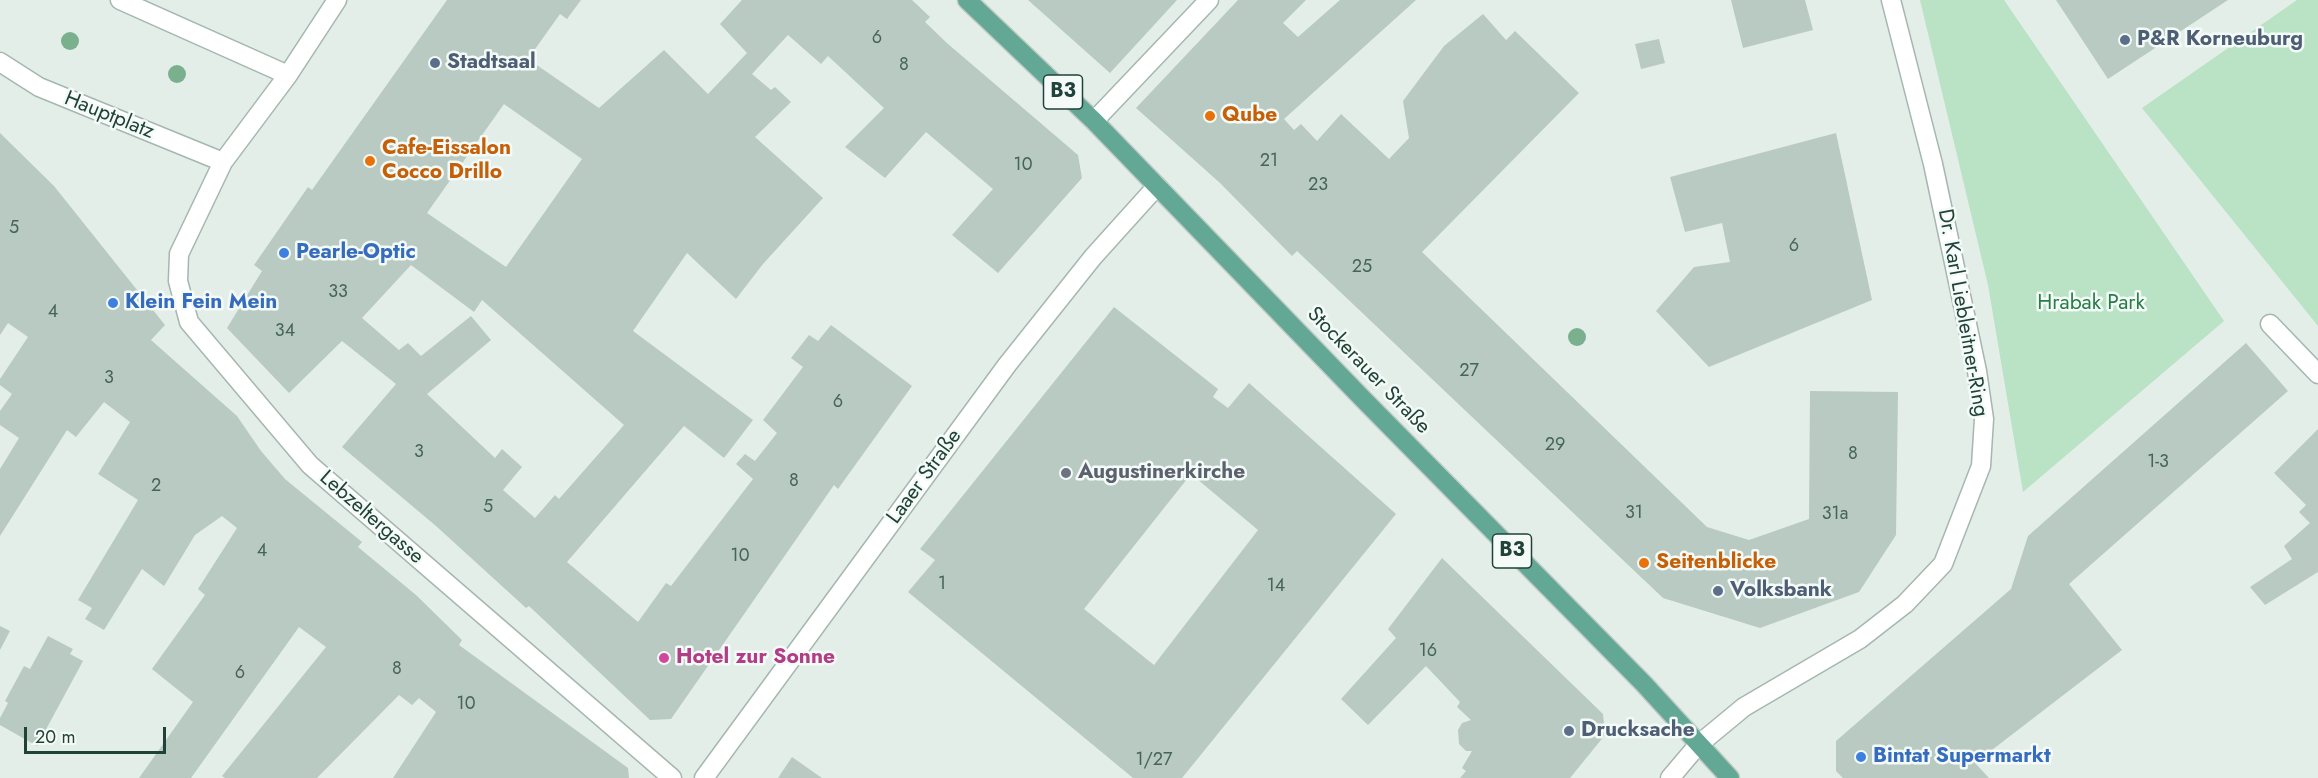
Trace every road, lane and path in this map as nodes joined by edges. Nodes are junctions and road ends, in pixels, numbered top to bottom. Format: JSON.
{"nodes":[{"id":1,"x":120,"y":0,"type":"edge"},
{"id":2,"x":337,"y":0,"type":"edge"},
{"id":3,"x":967,"y":0,"type":"edge"},
{"id":4,"x":1209,"y":0,"type":"edge"},
{"id":5,"x":1891,"y":0,"type":"edge"},
{"id":6,"x":0,"y":62,"type":"edge"},
{"id":7,"x":288,"y":75,"type":"junction"},
{"id":8,"x":1094,"y":121,"type":"junction"},
{"id":9,"x":223,"y":162,"type":"junction"},
{"id":10,"x":1157,"y":186,"type":"junction"},
{"id":11,"x":2270,"y":324,"type":"dead end"},
{"id":12,"x":2318,"y":374,"type":"edge"},
{"id":13,"x":1698,"y":745,"type":"junction"},
{"id":14,"x":672,"y":778,"type":"edge"},
{"id":15,"x":704,"y":778,"type":"edge"},
{"id":16,"x":1670,"y":778,"type":"edge"},
{"id":17,"x":1730,"y":778,"type":"edge"}],
"edges":[{"from":1,"to":7,"type":"street"},
{"from":2,"to":7,"type":"street"},
{"from":3,"to":8,"type":"main road","name":"Stockerauer Straße","number":"B3"},
{"from":4,"to":8,"type":"street"},
{"from":5,"to":13,"type":"street","name":"Dr. Karl Liebleitner-Ring"},
{"from":6,"to":9,"type":"street","name":"Hauptplatz"},
{"from":7,"to":9,"type":"street"},
{"from":8,"to":10,"type":"main road","name":"Stockerauer Straße","number":"B3"},
{"from":9,"to":14,"type":"street","name":"Lebzeltergasse"},
{"from":10,"to":13,"type":"main road","name":"Stockerauer Straße","number":"B3"},
{"from":10,"to":15,"type":"street","name":"Laaer Straße"},
{"from":11,"to":12,"type":"street"},
{"from":13,"to":16,"type":"street","name":"Dr. Karl Liebleitner-Ring"},
{"from":13,"to":17,"type":"main road","name":"Stockerauer Straße","number":"B3"}]}
